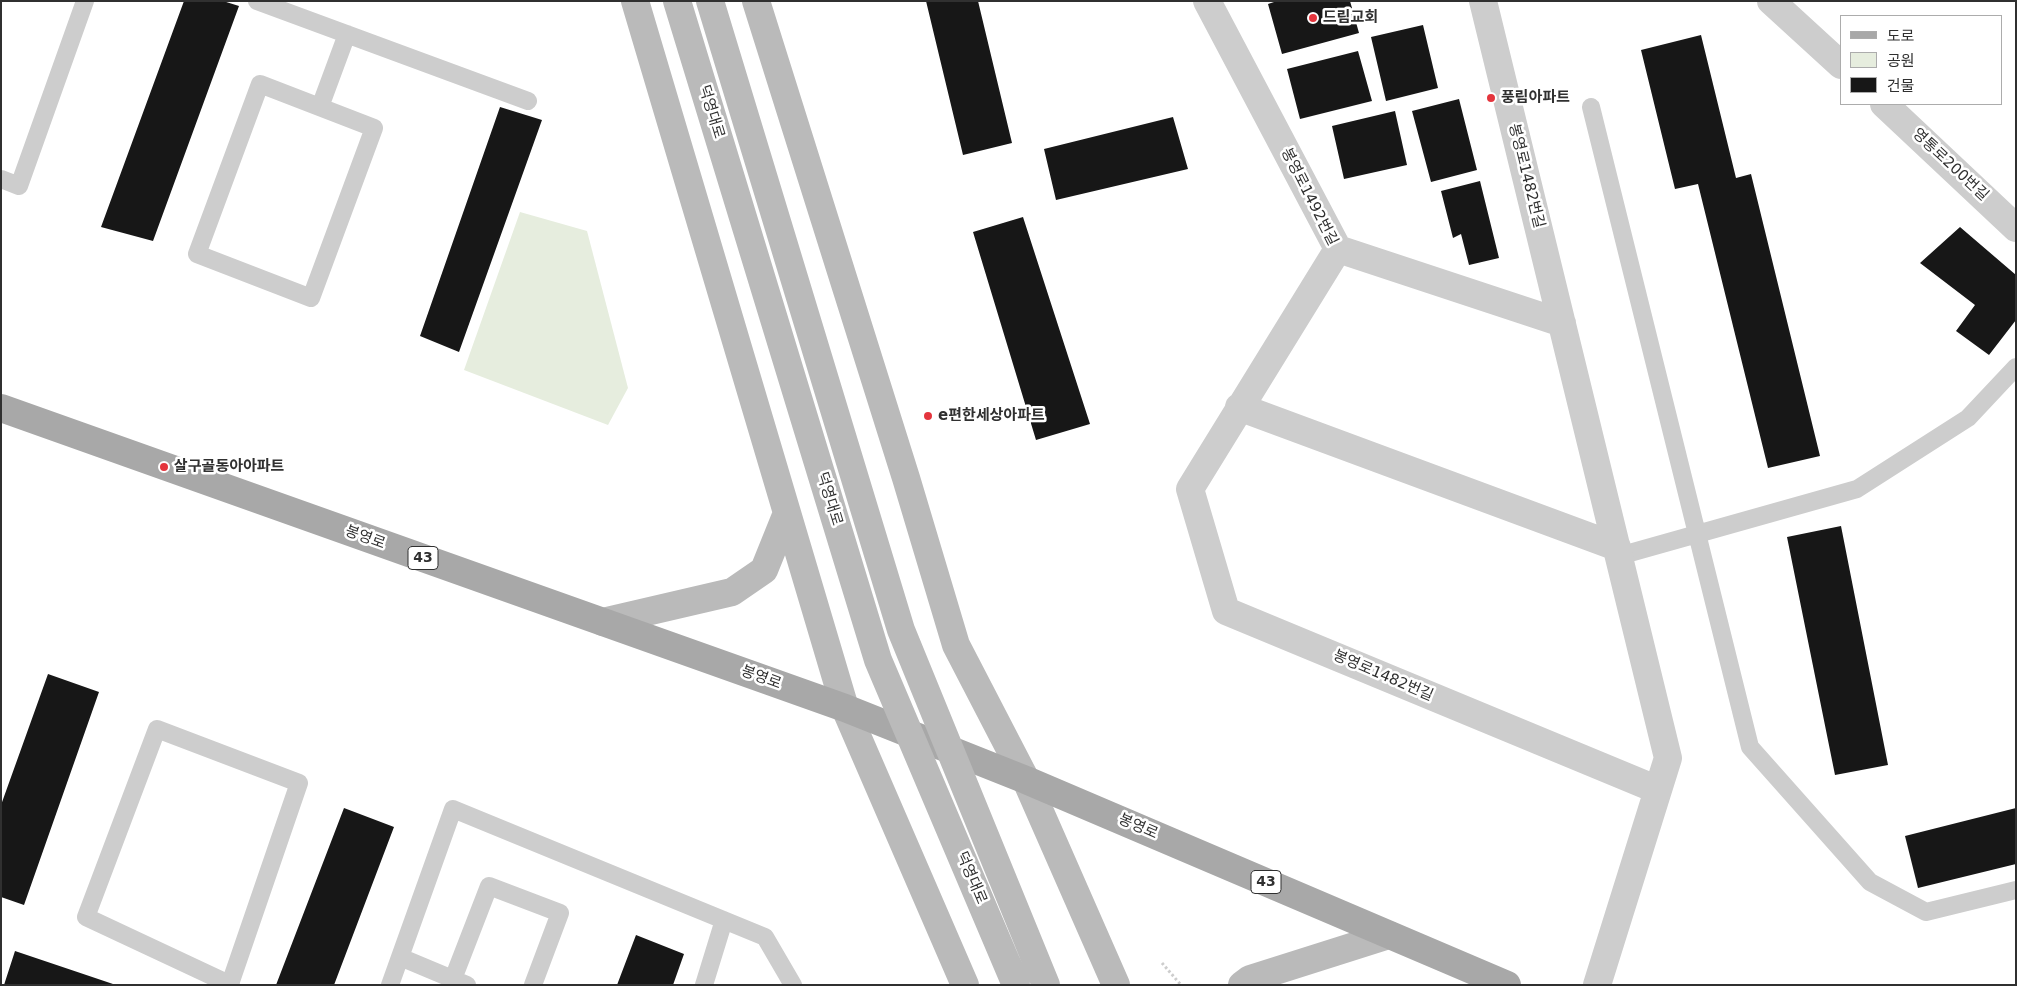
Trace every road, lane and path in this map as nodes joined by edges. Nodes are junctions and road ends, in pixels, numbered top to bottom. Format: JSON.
{"nodes":[{"id":1,"x":84,"y":1,"type":"edge"},
{"id":2,"x":257,"y":1,"type":"edge"},
{"id":3,"x":635,"y":1,"type":"edge"},
{"id":4,"x":678,"y":1,"type":"edge"},
{"id":5,"x":710,"y":1,"type":"edge"},
{"id":6,"x":756,"y":1,"type":"edge"},
{"id":7,"x":1207,"y":1,"type":"edge"},
{"id":8,"x":1483,"y":1,"type":"edge"},
{"id":9,"x":1770,"y":1,"type":"edge"},
{"id":10,"x":278,"y":5,"type":"edge"},
{"id":11,"x":347,"y":34,"type":"junction"},
{"id":12,"x":1840,"y":64,"type":"edge"},
{"id":13,"x":528,"y":101,"type":"dead end"},
{"id":14,"x":1885,"y":105,"type":"edge"},
{"id":15,"x":320,"y":107,"type":"junction"},
{"id":16,"x":1591,"y":107,"type":"dead end"},
{"id":17,"x":1,"y":179,"type":"edge"},
{"id":18,"x":2016,"y":228,"type":"edge"},
{"id":19,"x":1338,"y":249,"type":"junction"},
{"id":20,"x":1562,"y":322,"type":"junction"},
{"id":21,"x":2016,"y":368,"type":"edge"},
{"id":22,"x":1239,"y":407,"type":"junction"},
{"id":23,"x":1,"y":408,"type":"edge"},
{"id":24,"x":1190,"y":489,"type":"joint"},
{"id":25,"x":787,"y":513,"type":"junction"},
{"id":26,"x":1698,"y":534,"type":"junction"},
{"id":27,"x":1618,"y":552,"type":"junction"},
{"id":28,"x":603,"y":622,"type":"junction"},
{"id":29,"x":845,"y":708,"type":"junction"},
{"id":30,"x":1026,"y":780,"type":"junction"},
{"id":31,"x":1658,"y":790,"type":"junction"},
{"id":32,"x":2016,"y":890,"type":"edge"},
{"id":33,"x":724,"y":920,"type":"junction"},
{"id":34,"x":1389,"y":935,"type":"junction"},
{"id":35,"x":400,"y":957,"type":"junction"},
{"id":36,"x":1162,"y":964,"type":"dead end"},
{"id":37,"x":460,"y":982,"type":"edge"},
{"id":38,"x":231,"y":984,"type":"edge"},
{"id":39,"x":390,"y":985,"type":"edge"},
{"id":40,"x":533,"y":985,"type":"edge"},
{"id":41,"x":704,"y":985,"type":"edge"},
{"id":42,"x":793,"y":985,"type":"edge"},
{"id":43,"x":965,"y":985,"type":"edge"},
{"id":44,"x":1016,"y":985,"type":"edge"},
{"id":45,"x":1046,"y":985,"type":"edge"},
{"id":46,"x":1116,"y":985,"type":"edge"},
{"id":47,"x":1181,"y":985,"type":"edge"},
{"id":48,"x":1242,"y":985,"type":"edge"},
{"id":49,"x":1507,"y":985,"type":"edge"},
{"id":50,"x":1597,"y":985,"type":"edge"}],
"edges":[{"from":1,"to":17,"type":"lane"},
{"from":2,"to":10,"type":"lane"},
{"from":3,"to":25,"type":"main road"},
{"from":4,"to":44,"type":"main road","name":"덕영대로","bridge":true},
{"from":5,"to":45,"type":"main road","name":"덕영대로","bridge":true},
{"from":6,"to":30,"type":"main road"},
{"from":7,"to":19,"type":"street","name":"봉영로1492번길"},
{"from":8,"to":20,"type":"street","name":"봉영로1482번길"},
{"from":9,"to":12,"type":"street"},
{"from":10,"to":11,"type":"lane"},
{"from":11,"to":13,"type":"lane"},
{"from":11,"to":15,"type":"lane"},
{"from":14,"to":18,"type":"street","name":"영통로200번길"},
{"from":15,"to":15,"type":"lane"},
{"from":16,"to":26,"type":"lane"},
{"from":19,"to":20,"type":"street"},
{"from":19,"to":22,"type":"street","name":"봉영로1492번길"},
{"from":20,"to":27,"type":"street","name":"봉영로1482번길"},
{"from":21,"to":26,"type":"lane"},
{"from":22,"to":24,"type":"street","name":"봉영로1492번길"},
{"from":22,"to":27,"type":"street"},
{"from":23,"to":28,"type":"main road","name":"봉영로","number":"43"},
{"from":24,"to":31,"type":"street","name":"봉영로1482번길"},
{"from":25,"to":28,"type":"main road"},
{"from":25,"to":29,"type":"main road"},
{"from":26,"to":27,"type":"lane"},
{"from":26,"to":32,"type":"lane"},
{"from":27,"to":31,"type":"street","name":"봉영로1482번길"},
{"from":28,"to":29,"type":"main road","name":"봉영로","number":"43"},
{"from":29,"to":30,"type":"main road","name":"봉영로","number":"43"},
{"from":29,"to":43,"type":"main road"},
{"from":30,"to":34,"type":"main road","name":"봉영로","number":"43"},
{"from":30,"to":46,"type":"main road"},
{"from":31,"to":50,"type":"street","name":"봉영로1482번길"},
{"from":33,"to":35,"type":"lane"},
{"from":33,"to":41,"type":"lane"},
{"from":33,"to":42,"type":"lane"},
{"from":34,"to":48,"type":"main road"},
{"from":34,"to":49,"type":"main road","name":"봉영로","number":"43"},
{"from":35,"to":37,"type":"lane"},
{"from":35,"to":39,"type":"lane"},
{"from":36,"to":47,"type":"path"},
{"from":37,"to":40,"type":"lane"},
{"from":38,"to":38,"type":"lane"}]}
